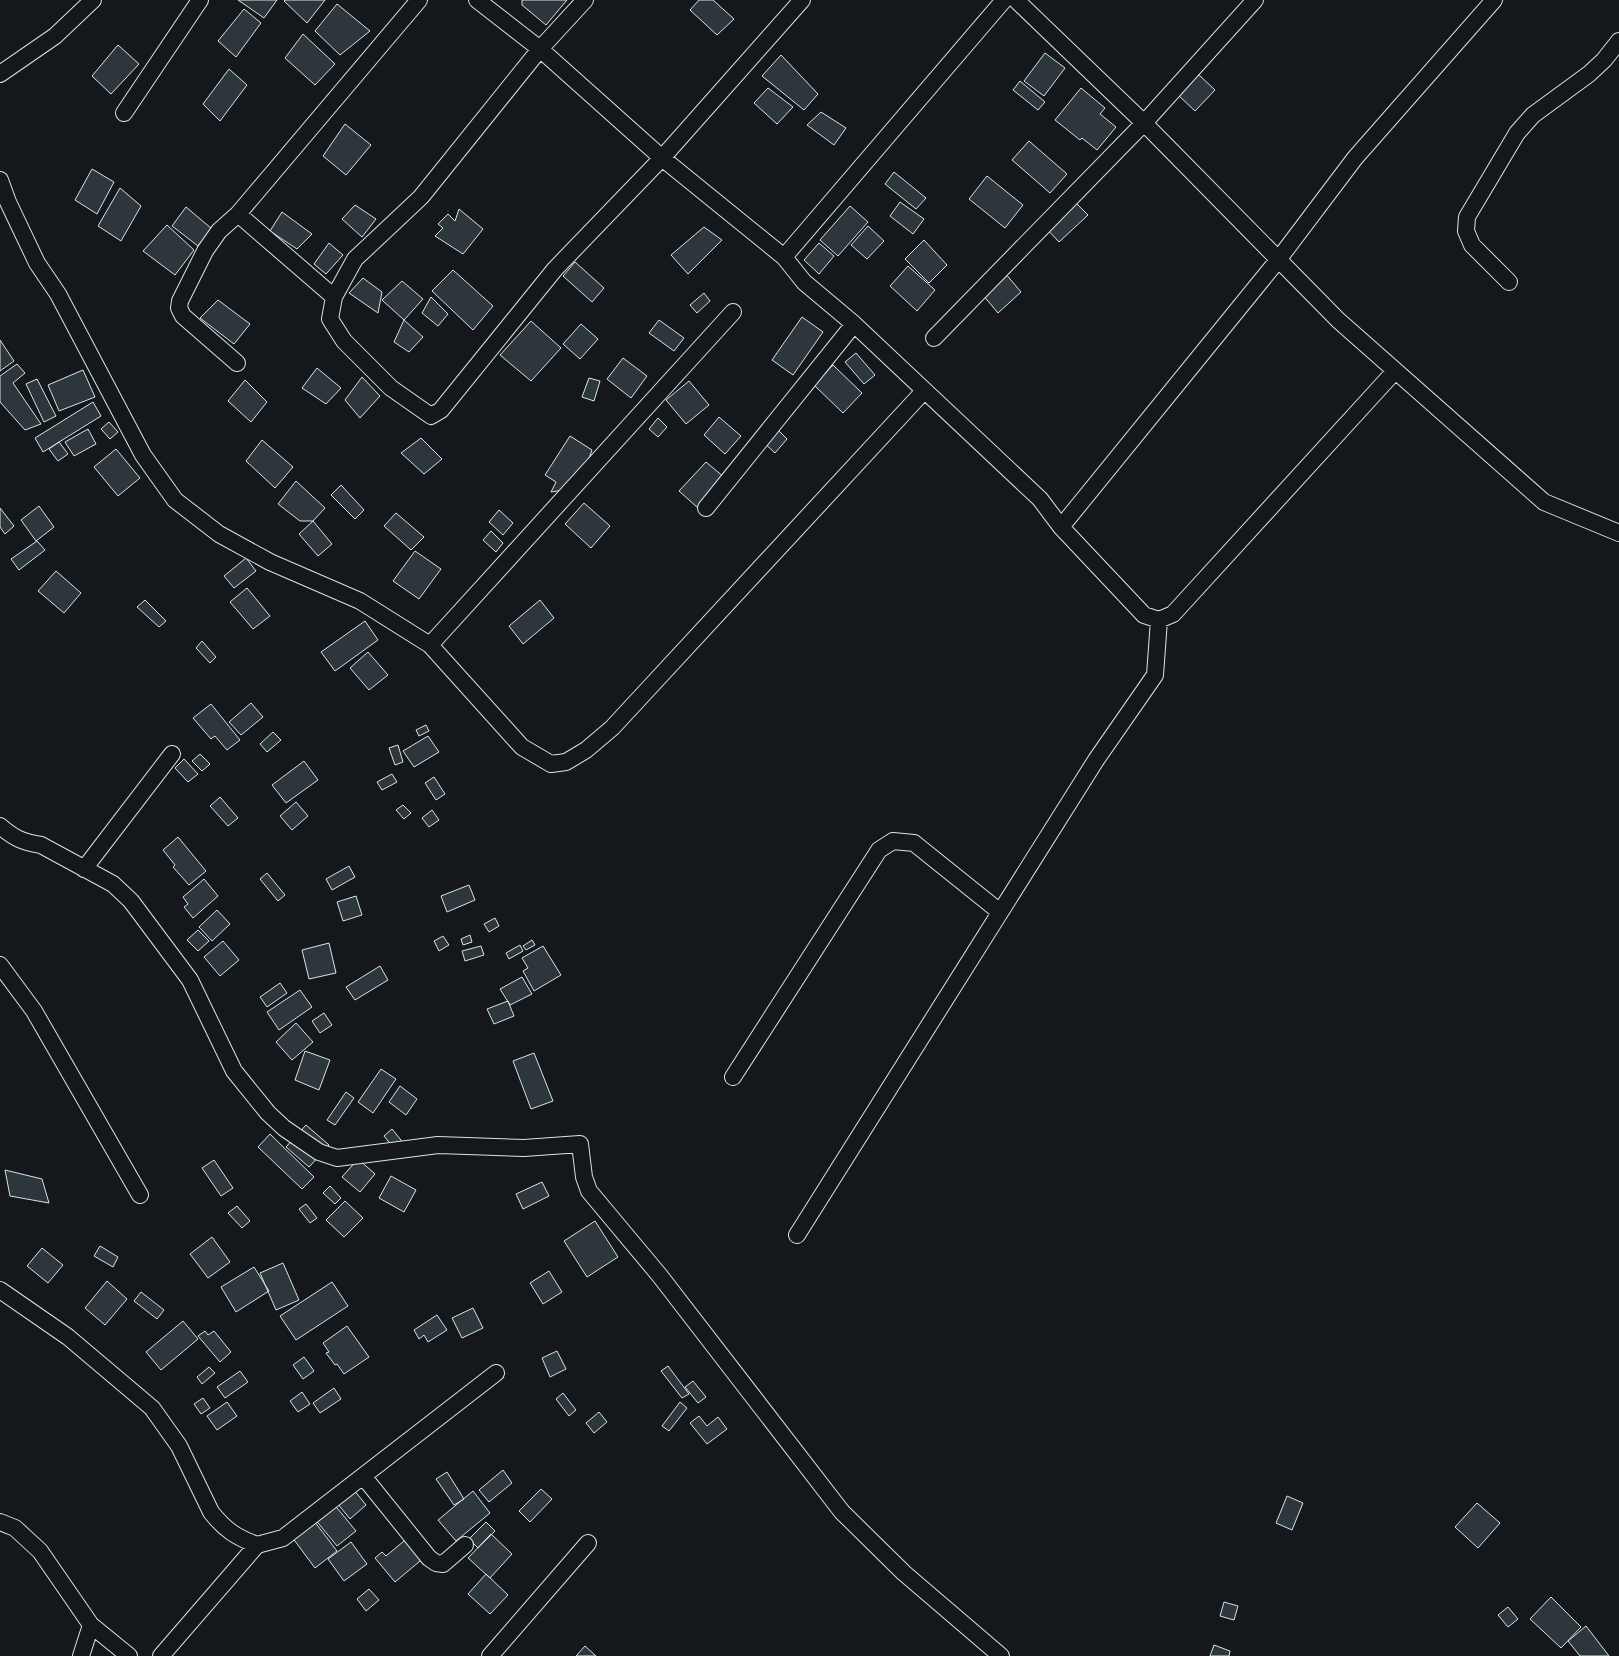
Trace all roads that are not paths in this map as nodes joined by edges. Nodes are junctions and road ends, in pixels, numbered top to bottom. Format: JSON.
{"nodes":[{"id":1,"x":93,"y":0,"type":"edge"},
{"id":2,"x":200,"y":0,"type":"edge"},
{"id":3,"x":419,"y":0,"type":"edge"},
{"id":4,"x":477,"y":0,"type":"edge"},
{"id":5,"x":585,"y":0,"type":"edge"},
{"id":6,"x":802,"y":0,"type":"edge"},
{"id":7,"x":1004,"y":0,"type":"edge"},
{"id":8,"x":1016,"y":0,"type":"edge"},
{"id":9,"x":1255,"y":0,"type":"edge"},
{"id":10,"x":1494,"y":0,"type":"edge"},
{"id":11,"x":1619,"y":41,"type":"edge"},
{"id":12,"x":540,"y":49,"type":"junction"},
{"id":13,"x":0,"y":74,"type":"edge"},
{"id":14,"x":124,"y":113,"type":"dead end"},
{"id":15,"x":1144,"y":123,"type":"junction"},
{"id":16,"x":662,"y":158,"type":"junction"},
{"id":17,"x":0,"y":180,"type":"edge"},
{"id":18,"x":4,"y":205,"type":"edge"},
{"id":19,"x":238,"y":214,"type":"junction"},
{"id":20,"x":784,"y":257,"type":"junction"},
{"id":21,"x":1278,"y":260,"type":"junction"},
{"id":22,"x":1509,"y":282,"type":"dead end"},
{"id":23,"x":334,"y":297,"type":"junction"},
{"id":24,"x":733,"y":312,"type":"dead end"},
{"id":25,"x":854,"y":324,"type":"junction"},
{"id":26,"x":934,"y":338,"type":"dead end"},
{"id":27,"x":237,"y":363,"type":"dead end"},
{"id":28,"x":1395,"y":371,"type":"junction"},
{"id":29,"x":924,"y":391,"type":"junction"},
{"id":30,"x":706,"y":508,"type":"dead end"},
{"id":31,"x":1061,"y":527,"type":"junction"},
{"id":32,"x":1619,"y":533,"type":"edge"},
{"id":33,"x":1158,"y":620,"type":"junction"},
{"id":34,"x":430,"y":645,"type":"junction"},
{"id":35,"x":172,"y":754,"type":"dead end"},
{"id":36,"x":0,"y":826,"type":"edge"},
{"id":37,"x":84,"y":869,"type":"junction"},
{"id":38,"x":1000,"y":912,"type":"junction"},
{"id":39,"x":0,"y":965,"type":"edge"},
{"id":40,"x":733,"y":1077,"type":"dead end"},
{"id":41,"x":140,"y":1195,"type":"dead end"},
{"id":42,"x":797,"y":1235,"type":"dead end"},
{"id":43,"x":0,"y":1290,"type":"edge"},
{"id":44,"x":496,"y":1373,"type":"dead end"},
{"id":45,"x":363,"y":1476,"type":"junction"},
{"id":46,"x":0,"y":1522,"type":"edge"},
{"id":47,"x":588,"y":1542,"type":"dead end"},
{"id":48,"x":257,"y":1545,"type":"junction"},
{"id":49,"x":465,"y":1545,"type":"dead end"},
{"id":50,"x":91,"y":1625,"type":"junction"},
{"id":51,"x":81,"y":1656,"type":"edge"},
{"id":52,"x":129,"y":1656,"type":"edge"},
{"id":53,"x":161,"y":1656,"type":"edge"},
{"id":54,"x":490,"y":1656,"type":"edge"},
{"id":55,"x":1001,"y":1656,"type":"edge"}],
"edges":[{"from":1,"to":13,"type":"street"},
{"from":2,"to":14,"type":"street"},
{"from":3,"to":19,"type":"street"},
{"from":4,"to":12,"type":"street"},
{"from":5,"to":12,"type":"street"},
{"from":6,"to":16,"type":"street"},
{"from":7,"to":20,"type":"street"},
{"from":8,"to":15,"type":"street"},
{"from":9,"to":15,"type":"street"},
{"from":10,"to":21,"type":"street"},
{"from":11,"to":22,"type":"street"},
{"from":12,"to":16,"type":"street"},
{"from":12,"to":23,"type":"street"},
{"from":15,"to":21,"type":"street"},
{"from":15,"to":26,"type":"street"},
{"from":16,"to":20,"type":"street"},
{"from":16,"to":23,"type":"street"},
{"from":17,"to":18,"type":"street"},
{"from":18,"to":34,"type":"street"},
{"from":19,"to":23,"type":"street"},
{"from":19,"to":27,"type":"street"},
{"from":20,"to":25,"type":"street"},
{"from":21,"to":28,"type":"street"},
{"from":21,"to":31,"type":"street"},
{"from":24,"to":34,"type":"street"},
{"from":25,"to":29,"type":"street"},
{"from":25,"to":30,"type":"street"},
{"from":28,"to":32,"type":"street"},
{"from":28,"to":33,"type":"street"},
{"from":29,"to":31,"type":"street"},
{"from":29,"to":34,"type":"street"},
{"from":31,"to":33,"type":"street"},
{"from":33,"to":38,"type":"street"},
{"from":35,"to":37,"type":"street"},
{"from":36,"to":37,"type":"street"},
{"from":37,"to":55,"type":"street"},
{"from":38,"to":40,"type":"street"},
{"from":38,"to":42,"type":"street"},
{"from":39,"to":41,"type":"street"},
{"from":43,"to":48,"type":"street"},
{"from":44,"to":45,"type":"street"},
{"from":45,"to":48,"type":"street"},
{"from":45,"to":49,"type":"street"},
{"from":46,"to":50,"type":"street"},
{"from":47,"to":54,"type":"street"},
{"from":48,"to":53,"type":"street"},
{"from":50,"to":51,"type":"street"},
{"from":50,"to":52,"type":"street"}]}
